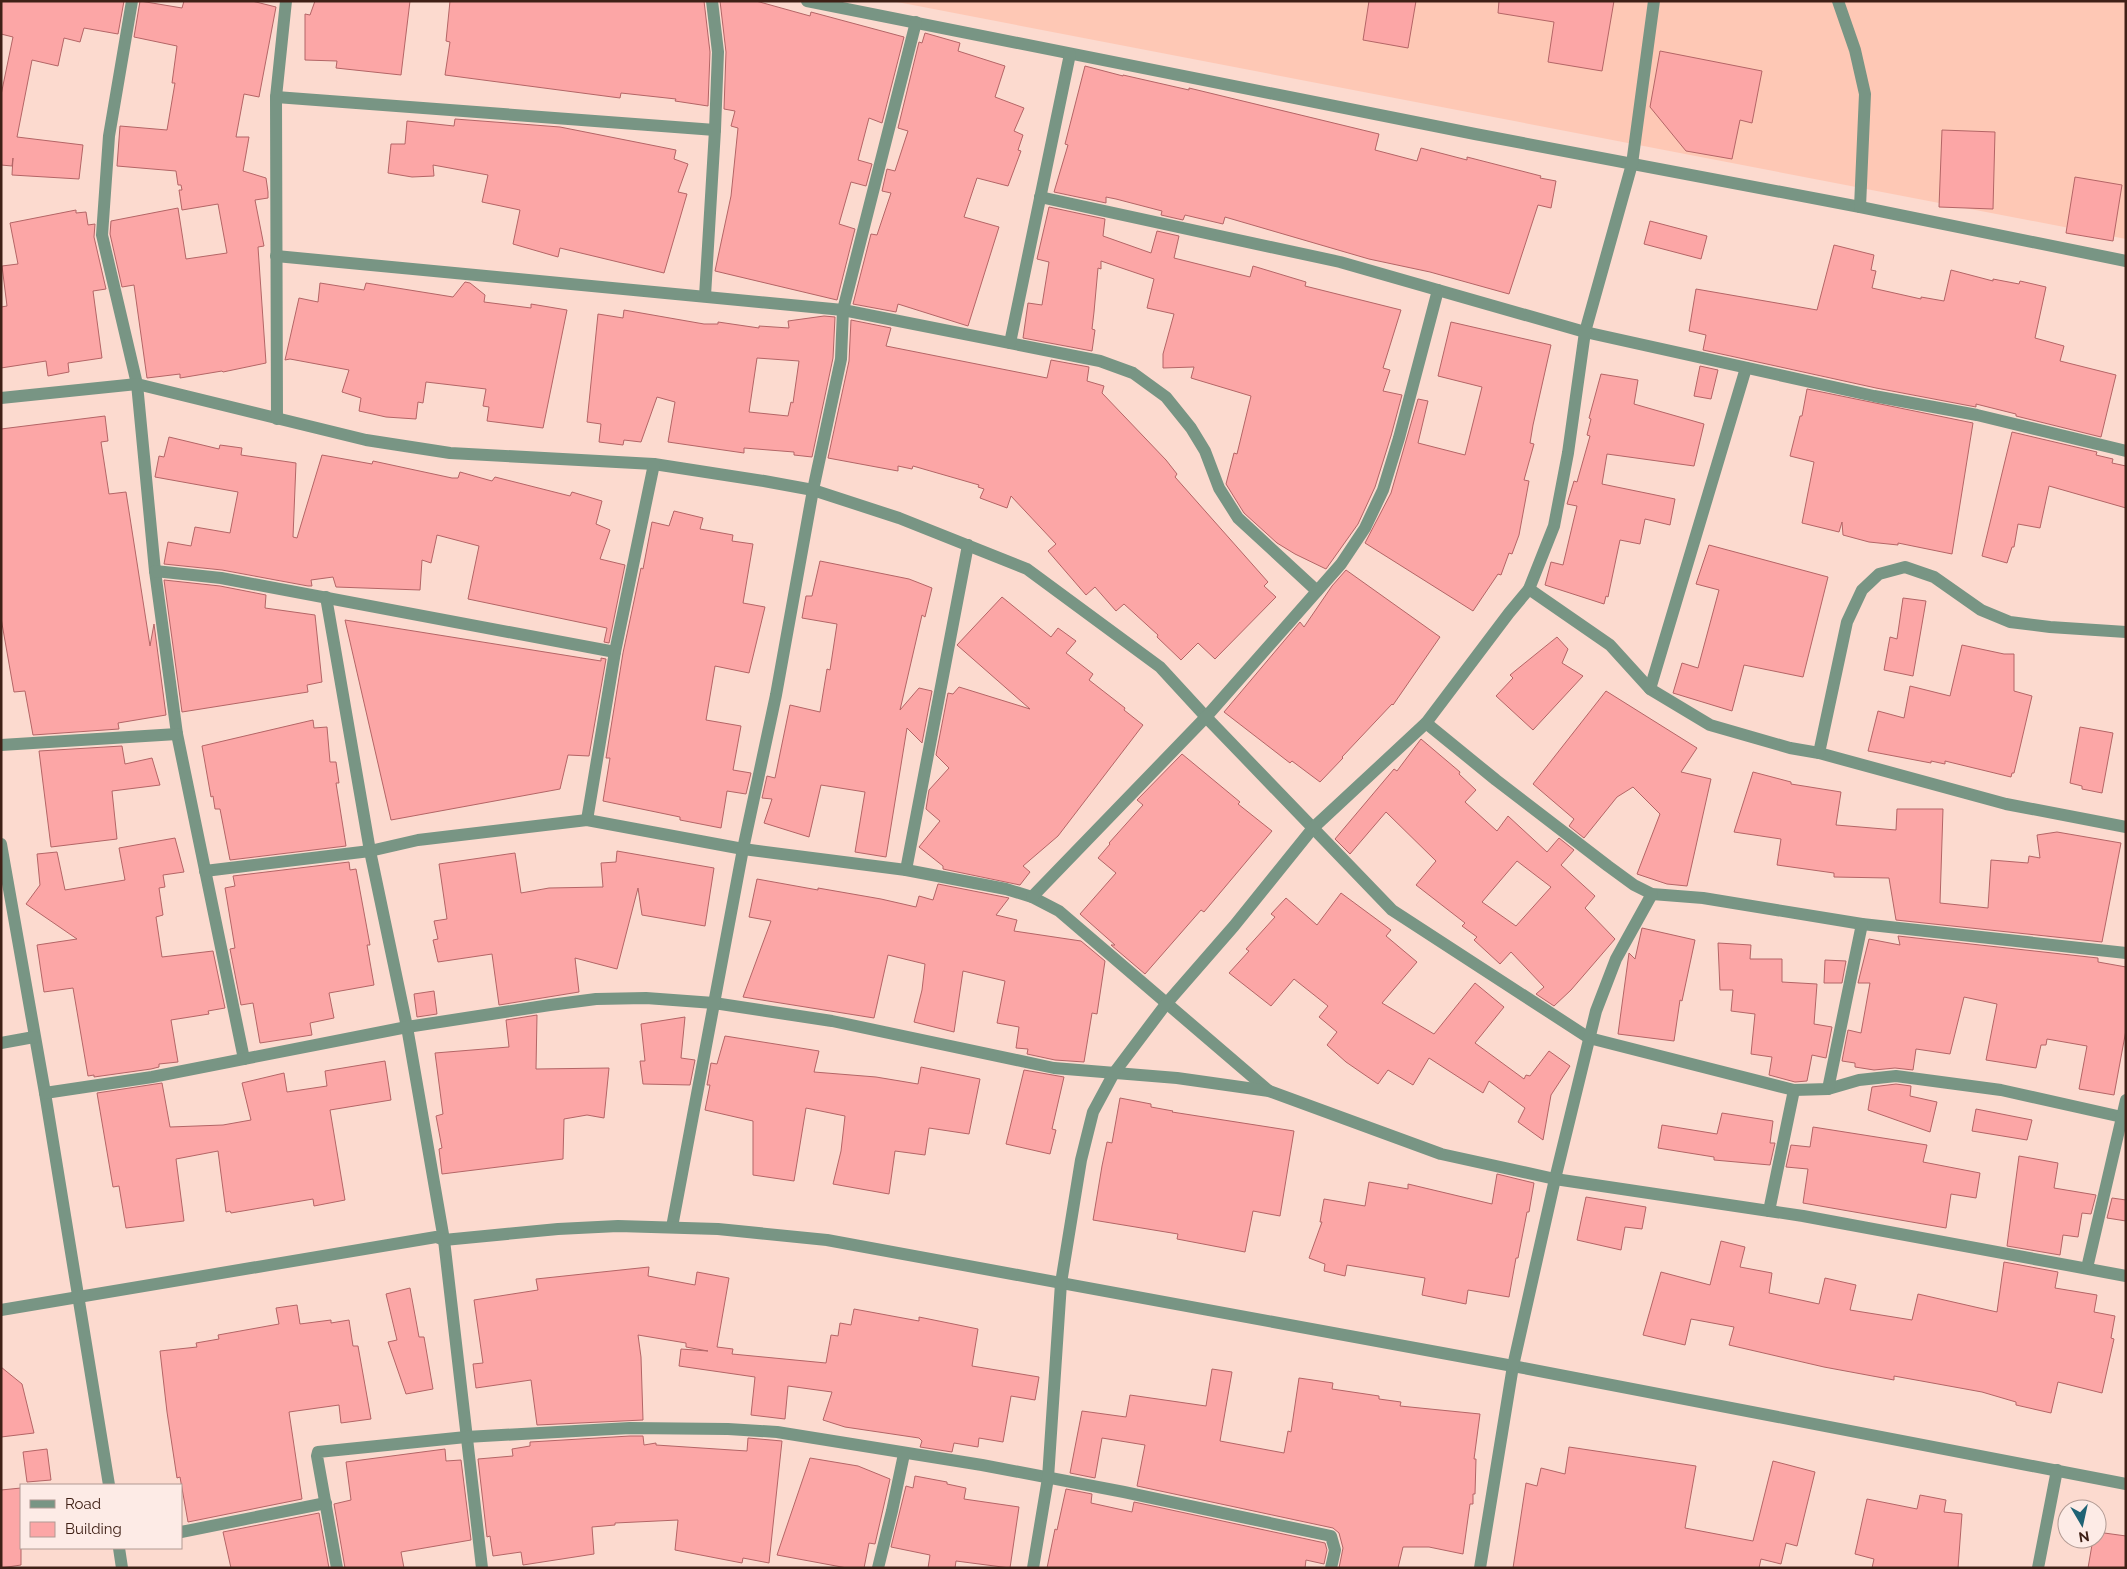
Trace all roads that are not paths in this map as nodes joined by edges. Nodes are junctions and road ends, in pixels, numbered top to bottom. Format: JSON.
{"nodes":[{"id":1,"x":132,"y":1,"type":"edge"},
{"id":2,"x":286,"y":1,"type":"edge"},
{"id":3,"x":712,"y":1,"type":"edge"},
{"id":4,"x":807,"y":1,"type":"edge"},
{"id":5,"x":1654,"y":1,"type":"edge"},
{"id":6,"x":1838,"y":1,"type":"edge"},
{"id":7,"x":916,"y":22,"type":"junction"},
{"id":8,"x":1070,"y":54,"type":"junction"},
{"id":9,"x":276,"y":97,"type":"junction"},
{"id":10,"x":715,"y":130,"type":"junction"},
{"id":11,"x":1632,"y":164,"type":"junction"},
{"id":12,"x":1040,"y":197,"type":"junction"},
{"id":13,"x":1860,"y":207,"type":"junction"},
{"id":14,"x":276,"y":256,"type":"junction"},
{"id":15,"x":2126,"y":261,"type":"edge"},
{"id":16,"x":1438,"y":290,"type":"junction"},
{"id":17,"x":704,"y":296,"type":"junction"},
{"id":18,"x":843,"y":310,"type":"junction"},
{"id":19,"x":1585,"y":332,"type":"junction"},
{"id":20,"x":1010,"y":343,"type":"junction"},
{"id":21,"x":1746,"y":368,"type":"junction"},
{"id":22,"x":137,"y":384,"type":"junction"},
{"id":23,"x":1,"y":398,"type":"edge"},
{"id":24,"x":277,"y":419,"type":"junction"},
{"id":25,"x":2126,"y":451,"type":"edge"},
{"id":26,"x":654,"y":464,"type":"junction"},
{"id":27,"x":813,"y":490,"type":"junction"},
{"id":28,"x":968,"y":545,"type":"junction"},
{"id":29,"x":155,"y":571,"type":"junction"},
{"id":30,"x":1529,"y":589,"type":"junction"},
{"id":31,"x":1317,"y":591,"type":"junction"},
{"id":32,"x":326,"y":597,"type":"junction"},
{"id":33,"x":2126,"y":632,"type":"edge"},
{"id":34,"x":615,"y":652,"type":"junction"},
{"id":35,"x":1650,"y":689,"type":"junction"},
{"id":36,"x":1206,"y":717,"type":"junction"},
{"id":37,"x":1426,"y":722,"type":"junction"},
{"id":38,"x":177,"y":734,"type":"junction"},
{"id":39,"x":1,"y":745,"type":"edge"},
{"id":40,"x":1819,"y":753,"type":"junction"},
{"id":41,"x":587,"y":820,"type":"junction"},
{"id":42,"x":2126,"y":827,"type":"edge"},
{"id":43,"x":1313,"y":828,"type":"junction"},
{"id":44,"x":1,"y":844,"type":"edge"},
{"id":45,"x":743,"y":849,"type":"junction"},
{"id":46,"x":370,"y":851,"type":"junction"},
{"id":47,"x":906,"y":870,"type":"junction"},
{"id":48,"x":206,"y":871,"type":"junction"},
{"id":49,"x":1652,"y":894,"type":"junction"},
{"id":50,"x":1032,"y":898,"type":"junction"},
{"id":51,"x":1862,"y":924,"type":"junction"},
{"id":52,"x":2126,"y":953,"type":"edge"},
{"id":53,"x":714,"y":1003,"type":"junction"},
{"id":54,"x":1166,"y":1004,"type":"junction"},
{"id":55,"x":407,"y":1027,"type":"junction"},
{"id":56,"x":34,"y":1037,"type":"junction"},
{"id":57,"x":1589,"y":1038,"type":"junction"},
{"id":58,"x":1,"y":1043,"type":"edge"},
{"id":59,"x":244,"y":1059,"type":"junction"},
{"id":60,"x":1114,"y":1073,"type":"junction"},
{"id":61,"x":1828,"y":1089,"type":"junction"},
{"id":62,"x":1794,"y":1090,"type":"junction"},
{"id":63,"x":1269,"y":1091,"type":"junction"},
{"id":64,"x":45,"y":1094,"type":"junction"},
{"id":65,"x":2126,"y":1100,"type":"edge"},
{"id":66,"x":2122,"y":1117,"type":"junction"},
{"id":67,"x":1555,"y":1179,"type":"junction"},
{"id":68,"x":1769,"y":1211,"type":"junction"},
{"id":69,"x":672,"y":1227,"type":"junction"},
{"id":70,"x":444,"y":1240,"type":"junction"},
{"id":71,"x":2088,"y":1268,"type":"junction"},
{"id":72,"x":2126,"y":1276,"type":"edge"},
{"id":73,"x":1060,"y":1283,"type":"junction"},
{"id":74,"x":79,"y":1298,"type":"junction"},
{"id":75,"x":1,"y":1310,"type":"edge"},
{"id":76,"x":1513,"y":1366,"type":"junction"},
{"id":77,"x":466,"y":1437,"type":"junction"},
{"id":78,"x":904,"y":1454,"type":"junction"},
{"id":79,"x":2057,"y":1470,"type":"junction"},
{"id":80,"x":1048,"y":1478,"type":"junction"},
{"id":81,"x":109,"y":1484,"type":"edge"},
{"id":82,"x":2126,"y":1484,"type":"edge"},
{"id":83,"x":326,"y":1503,"type":"junction"},
{"id":84,"x":182,"y":1532,"type":"edge"},
{"id":85,"x":119,"y":1549,"type":"edge"},
{"id":86,"x":122,"y":1568,"type":"edge"},
{"id":87,"x":337,"y":1568,"type":"edge"},
{"id":88,"x":482,"y":1568,"type":"edge"},
{"id":89,"x":878,"y":1568,"type":"edge"},
{"id":90,"x":1033,"y":1568,"type":"edge"},
{"id":91,"x":1331,"y":1568,"type":"edge"},
{"id":92,"x":1480,"y":1568,"type":"edge"},
{"id":93,"x":2038,"y":1568,"type":"edge"}],
"edges":[{"from":1,"to":22,"type":"street"},
{"from":2,"to":9,"type":"street"},
{"from":3,"to":10,"type":"street"},
{"from":4,"to":7,"type":"street"},
{"from":5,"to":11,"type":"street"},
{"from":6,"to":13,"type":"street"},
{"from":7,"to":8,"type":"street"},
{"from":7,"to":18,"type":"street"},
{"from":8,"to":11,"type":"street"},
{"from":8,"to":12,"type":"street"},
{"from":9,"to":10,"type":"street"},
{"from":9,"to":14,"type":"street"},
{"from":10,"to":17,"type":"street"},
{"from":11,"to":13,"type":"street"},
{"from":11,"to":19,"type":"street"},
{"from":12,"to":16,"type":"street"},
{"from":12,"to":20,"type":"street"},
{"from":13,"to":15,"type":"street"},
{"from":14,"to":17,"type":"street"},
{"from":14,"to":24,"type":"street"},
{"from":16,"to":19,"type":"street"},
{"from":16,"to":31,"type":"street"},
{"from":17,"to":18,"type":"street"},
{"from":18,"to":20,"type":"street"},
{"from":18,"to":27,"type":"street"},
{"from":19,"to":21,"type":"street"},
{"from":19,"to":30,"type":"street"},
{"from":20,"to":31,"type":"street"},
{"from":21,"to":25,"type":"street"},
{"from":21,"to":35,"type":"street"},
{"from":22,"to":23,"type":"street"},
{"from":22,"to":24,"type":"street"},
{"from":22,"to":29,"type":"street"},
{"from":24,"to":26,"type":"street"},
{"from":26,"to":27,"type":"street"},
{"from":26,"to":34,"type":"street"},
{"from":27,"to":28,"type":"street"},
{"from":27,"to":45,"type":"street"},
{"from":28,"to":36,"type":"street"},
{"from":28,"to":47,"type":"street"},
{"from":29,"to":32,"type":"street"},
{"from":29,"to":38,"type":"street"},
{"from":30,"to":35,"type":"street"},
{"from":30,"to":37,"type":"street"},
{"from":31,"to":36,"type":"street"},
{"from":32,"to":34,"type":"street"},
{"from":32,"to":46,"type":"street"},
{"from":33,"to":40,"type":"street"},
{"from":34,"to":41,"type":"street"},
{"from":35,"to":40,"type":"street"},
{"from":36,"to":43,"type":"street"},
{"from":36,"to":50,"type":"street"},
{"from":37,"to":43,"type":"street"},
{"from":37,"to":49,"type":"street"},
{"from":38,"to":39,"type":"street"},
{"from":38,"to":48,"type":"street"},
{"from":40,"to":42,"type":"street"},
{"from":41,"to":45,"type":"street"},
{"from":41,"to":46,"type":"street"},
{"from":43,"to":54,"type":"street"},
{"from":43,"to":57,"type":"street"},
{"from":44,"to":56,"type":"street"},
{"from":45,"to":47,"type":"street"},
{"from":45,"to":53,"type":"street"},
{"from":46,"to":48,"type":"street"},
{"from":46,"to":55,"type":"street"},
{"from":47,"to":50,"type":"street"},
{"from":48,"to":59,"type":"street"},
{"from":49,"to":51,"type":"street"},
{"from":49,"to":57,"type":"street"},
{"from":50,"to":54,"type":"street"},
{"from":51,"to":52,"type":"street"},
{"from":51,"to":61,"type":"street"},
{"from":53,"to":55,"type":"street"},
{"from":53,"to":60,"type":"street"},
{"from":53,"to":69,"type":"street"},
{"from":54,"to":60,"type":"street"},
{"from":54,"to":63,"type":"street"},
{"from":55,"to":59,"type":"street"},
{"from":55,"to":70,"type":"street"},
{"from":56,"to":58,"type":"street"},
{"from":56,"to":64,"type":"street"},
{"from":57,"to":62,"type":"street"},
{"from":57,"to":67,"type":"street"},
{"from":59,"to":64,"type":"street"},
{"from":60,"to":63,"type":"street"},
{"from":60,"to":73,"type":"street"},
{"from":61,"to":62,"type":"street"},
{"from":61,"to":66,"type":"street"},
{"from":62,"to":68,"type":"street"},
{"from":63,"to":67,"type":"street"},
{"from":64,"to":74,"type":"street"},
{"from":65,"to":66,"type":"street"},
{"from":66,"to":71,"type":"street"},
{"from":67,"to":68,"type":"street"},
{"from":67,"to":76,"type":"street"},
{"from":68,"to":71,"type":"street"},
{"from":69,"to":70,"type":"street"},
{"from":69,"to":73,"type":"street"},
{"from":70,"to":74,"type":"street"},
{"from":70,"to":77,"type":"street"},
{"from":71,"to":72,"type":"street"},
{"from":73,"to":76,"type":"street"},
{"from":73,"to":80,"type":"street"},
{"from":74,"to":75,"type":"street"},
{"from":74,"to":81,"type":"street"},
{"from":76,"to":79,"type":"street"},
{"from":76,"to":92,"type":"street"},
{"from":77,"to":78,"type":"street"},
{"from":77,"to":83,"type":"street"},
{"from":77,"to":88,"type":"street"},
{"from":78,"to":80,"type":"street"},
{"from":78,"to":89,"type":"street"},
{"from":79,"to":82,"type":"street"},
{"from":79,"to":93,"type":"street"},
{"from":80,"to":90,"type":"street"},
{"from":80,"to":91,"type":"street"},
{"from":83,"to":84,"type":"street"},
{"from":83,"to":87,"type":"street"},
{"from":85,"to":86,"type":"street"}]}
